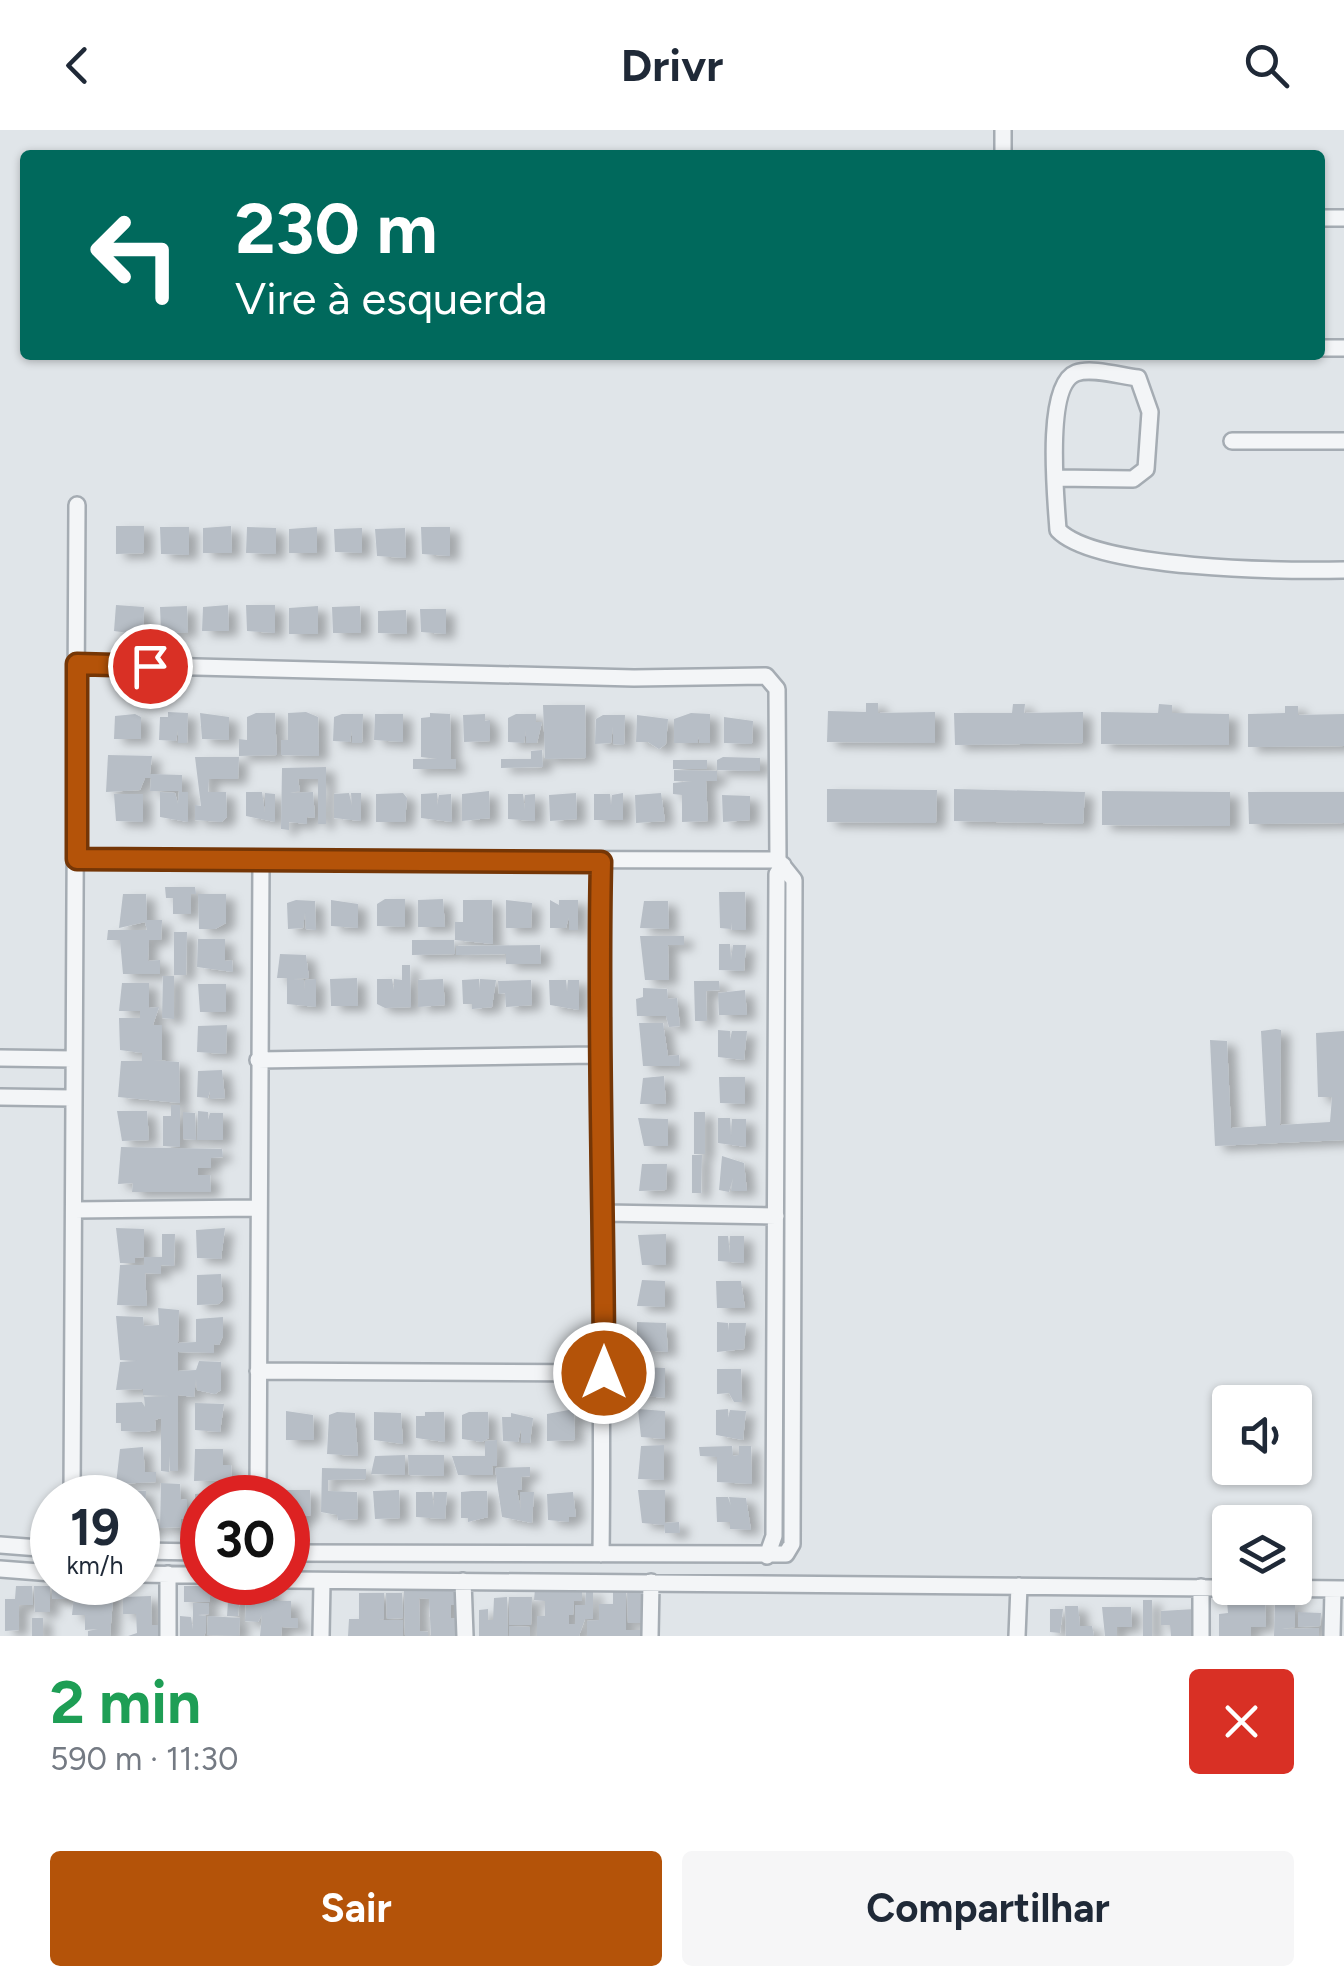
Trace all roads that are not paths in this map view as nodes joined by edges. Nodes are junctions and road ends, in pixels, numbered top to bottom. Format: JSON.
{"nodes":[{"id":1,"x":1232,"y":441,"type":"dead end"},
{"id":2,"x":1344,"y":441,"type":"edge"},
{"id":3,"x":1055,"y":478,"type":"junction"},
{"id":4,"x":77,"y":505,"type":"dead end"},
{"id":5,"x":1344,"y":570,"type":"edge"},
{"id":6,"x":77,"y":664,"type":"junction"},
{"id":7,"x":77,"y":859,"type":"junction"},
{"id":8,"x":261,"y":861,"type":"junction"},
{"id":9,"x":601,"y":862,"type":"junction"},
{"id":10,"x":781,"y":863,"type":"junction"},
{"id":11,"x":596,"y":1055,"type":"junction"},
{"id":12,"x":0,"y":1058,"type":"edge"},
{"id":13,"x":73,"y":1059,"type":"junction"},
{"id":14,"x":258,"y":1060,"type":"junction"},
{"id":15,"x":0,"y":1097,"type":"edge"},
{"id":16,"x":72,"y":1098,"type":"junction"},
{"id":17,"x":260,"y":1208,"type":"junction"},
{"id":18,"x":74,"y":1210,"type":"junction"},
{"id":19,"x":604,"y":1214,"type":"junction"},
{"id":20,"x":776,"y":1216,"type":"junction"},
{"id":21,"x":258,"y":1372,"type":"junction"},
{"id":22,"x":604,"y":1373,"type":"junction"},
{"id":23,"x":72,"y":1475,"type":"edge"},
{"id":24,"x":258,"y":1475,"type":"edge"},
{"id":25,"x":0,"y":1545,"type":"edge"},
{"id":26,"x":30,"y":1547,"type":"edge"},
{"id":27,"x":310,"y":1553,"type":"edge"},
{"id":28,"x":601,"y":1554,"type":"junction"},
{"id":29,"x":767,"y":1556,"type":"junction"},
{"id":30,"x":0,"y":1569,"type":"edge"},
{"id":31,"x":30,"y":1571,"type":"edge"},
{"id":32,"x":160,"y":1574,"type":"edge"},
{"id":33,"x":168,"y":1574,"type":"junction"},
{"id":34,"x":180,"y":1575,"type":"edge"},
{"id":35,"x":310,"y":1581,"type":"edge"},
{"id":36,"x":463,"y":1581,"type":"junction"},
{"id":37,"x":322,"y":1582,"type":"junction"},
{"id":38,"x":652,"y":1582,"type":"junction"},
{"id":39,"x":1019,"y":1586,"type":"junction"},
{"id":40,"x":1201,"y":1587,"type":"junction"},
{"id":41,"x":1339,"y":1589,"type":"edge"},
{"id":42,"x":168,"y":1636,"type":"edge"},
{"id":43,"x":322,"y":1636,"type":"edge"},
{"id":44,"x":465,"y":1636,"type":"edge"},
{"id":45,"x":650,"y":1636,"type":"edge"},
{"id":46,"x":1017,"y":1636,"type":"edge"},
{"id":47,"x":1201,"y":1636,"type":"edge"},
{"id":48,"x":1332,"y":1636,"type":"edge"}],
"edges":[{"from":1,"to":2,"type":"street"},
{"from":3,"to":3,"type":"street"},
{"from":3,"to":5,"type":"street"},
{"from":4,"to":6,"type":"street"},
{"from":6,"to":7,"type":"street"},
{"from":6,"to":10,"type":"street"},
{"from":7,"to":8,"type":"street"},
{"from":7,"to":13,"type":"street"},
{"from":8,"to":9,"type":"street"},
{"from":8,"to":14,"type":"street"},
{"from":9,"to":10,"type":"street"},
{"from":9,"to":11,"type":"street"},
{"from":10,"to":20,"type":"street"},
{"from":10,"to":29,"type":"street"},
{"from":11,"to":14,"type":"street"},
{"from":11,"to":19,"type":"street"},
{"from":12,"to":13,"type":"street"},
{"from":13,"to":16,"type":"street"},
{"from":14,"to":17,"type":"street"},
{"from":15,"to":16,"type":"street"},
{"from":16,"to":18,"type":"street"},
{"from":17,"to":18,"type":"street"},
{"from":17,"to":21,"type":"street"},
{"from":18,"to":23,"type":"street"},
{"from":19,"to":20,"type":"street"},
{"from":19,"to":22,"type":"street"},
{"from":20,"to":29,"type":"street"},
{"from":21,"to":22,"type":"street"},
{"from":21,"to":24,"type":"street"},
{"from":22,"to":28,"type":"street"},
{"from":25,"to":26,"type":"street"},
{"from":27,"to":28,"type":"street"},
{"from":28,"to":29,"type":"street"},
{"from":30,"to":31,"type":"street"},
{"from":32,"to":33,"type":"street"},
{"from":33,"to":34,"type":"street"},
{"from":33,"to":42,"type":"street"},
{"from":35,"to":37,"type":"street"},
{"from":36,"to":37,"type":"street"},
{"from":36,"to":38,"type":"street"},
{"from":36,"to":44,"type":"street"},
{"from":37,"to":43,"type":"street"},
{"from":38,"to":39,"type":"street"},
{"from":38,"to":45,"type":"street"},
{"from":39,"to":40,"type":"street"},
{"from":39,"to":46,"type":"street"},
{"from":40,"to":41,"type":"street"},
{"from":40,"to":47,"type":"street"},
{"from":41,"to":48,"type":"street"}]}
